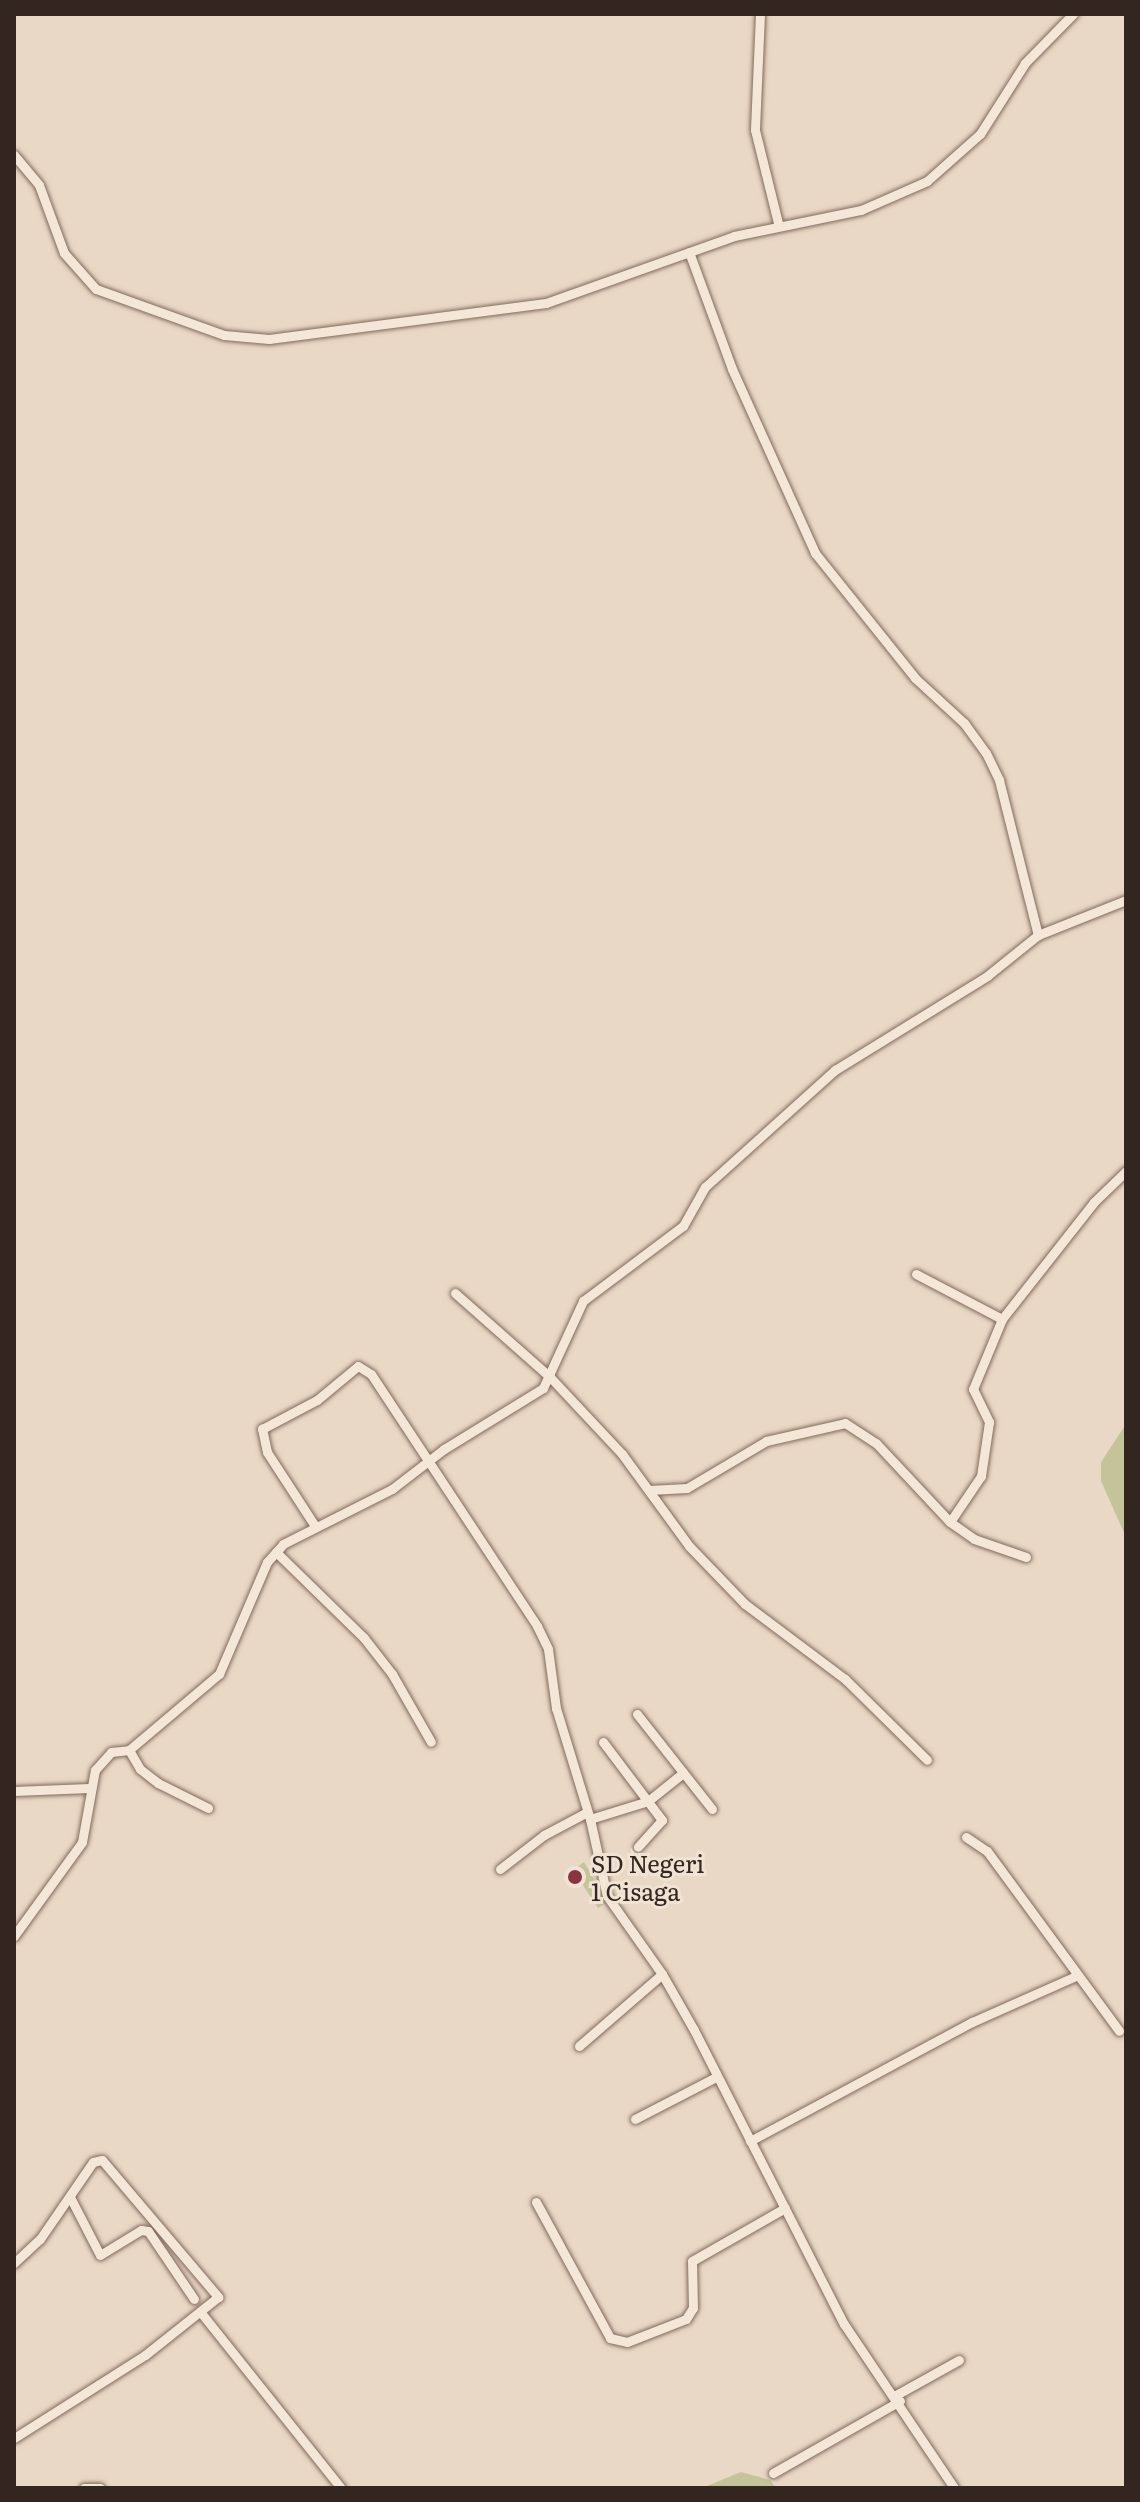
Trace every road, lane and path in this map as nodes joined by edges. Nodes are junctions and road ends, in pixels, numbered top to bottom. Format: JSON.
{"nodes":[{"id":1,"x":760,"y":14,"type":"edge"},
{"id":2,"x":1073,"y":14,"type":"edge"},
{"id":3,"x":14,"y":155,"type":"edge"},
{"id":4,"x":778,"y":223,"type":"junction"},
{"id":5,"x":689,"y":252,"type":"junction"},
{"id":6,"x":1126,"y":900,"type":"edge"},
{"id":7,"x":1038,"y":935,"type":"junction"},
{"id":8,"x":1126,"y":1171,"type":"edge"},
{"id":9,"x":916,"y":1274,"type":"dead end"},
{"id":10,"x":455,"y":1293,"type":"dead end"},
{"id":11,"x":1002,"y":1319,"type":"junction"},
{"id":12,"x":550,"y":1377,"type":"junction"},
{"id":13,"x":426,"y":1461,"type":"junction"},
{"id":14,"x":649,"y":1490,"type":"junction"},
{"id":15,"x":950,"y":1522,"type":"junction"},
{"id":16,"x":315,"y":1526,"type":"junction"},
{"id":17,"x":276,"y":1552,"type":"junction"},
{"id":18,"x":1026,"y":1557,"type":"dead end"},
{"id":19,"x":637,"y":1714,"type":"dead end"},
{"id":20,"x":431,"y":1742,"type":"dead end"},
{"id":21,"x":603,"y":1742,"type":"dead end"},
{"id":22,"x":129,"y":1750,"type":"junction"},
{"id":23,"x":927,"y":1760,"type":"dead end"},
{"id":24,"x":683,"y":1773,"type":"junction"},
{"id":25,"x":89,"y":1788,"type":"junction"},
{"id":26,"x":14,"y":1791,"type":"edge"},
{"id":27,"x":648,"y":1801,"type":"junction"},
{"id":28,"x":208,"y":1808,"type":"dead end"},
{"id":29,"x":712,"y":1809,"type":"dead end"},
{"id":30,"x":589,"y":1816,"type":"junction"},
{"id":31,"x":966,"y":1837,"type":"dead end"},
{"id":32,"x":638,"y":1847,"type":"dead end"},
{"id":33,"x":500,"y":1869,"type":"dead end"},
{"id":34,"x":14,"y":1936,"type":"edge"},
{"id":35,"x":662,"y":1974,"type":"junction"},
{"id":36,"x":1076,"y":1976,"type":"junction"},
{"id":37,"x":1119,"y":2031,"type":"dead end"},
{"id":38,"x":579,"y":2046,"type":"dead end"},
{"id":39,"x":714,"y":2078,"type":"junction"},
{"id":40,"x":635,"y":2119,"type":"dead end"},
{"id":41,"x":750,"y":2141,"type":"junction"},
{"id":42,"x":70,"y":2197,"type":"junction"},
{"id":43,"x":536,"y":2202,"type":"dead end"},
{"id":44,"x":785,"y":2208,"type":"junction"},
{"id":45,"x":14,"y":2263,"type":"edge"},
{"id":46,"x":194,"y":2299,"type":"dead end"},
{"id":47,"x":202,"y":2314,"type":"junction"},
{"id":48,"x":959,"y":2360,"type":"dead end"},
{"id":49,"x":898,"y":2398,"type":"junction"},
{"id":50,"x":14,"y":2438,"type":"edge"},
{"id":51,"x":773,"y":2473,"type":"dead end"},
{"id":52,"x":84,"y":2488,"type":"edge"},
{"id":53,"x":100,"y":2488,"type":"edge"},
{"id":54,"x":341,"y":2488,"type":"edge"},
{"id":55,"x":954,"y":2488,"type":"edge"}],
"edges":[{"from":1,"to":4,"type":"street"},
{"from":2,"to":4,"type":"street"},
{"from":3,"to":5,"type":"street"},
{"from":4,"to":5,"type":"street"},
{"from":5,"to":7,"type":"street"},
{"from":6,"to":7,"type":"street"},
{"from":7,"to":12,"type":"street"},
{"from":8,"to":11,"type":"street"},
{"from":9,"to":11,"type":"street"},
{"from":10,"to":12,"type":"street"},
{"from":11,"to":15,"type":"street"},
{"from":12,"to":13,"type":"street"},
{"from":12,"to":14,"type":"street"},
{"from":13,"to":16,"type":"street"},
{"from":13,"to":16,"type":"street"},
{"from":13,"to":30,"type":"street"},
{"from":14,"to":15,"type":"street"},
{"from":14,"to":23,"type":"street"},
{"from":15,"to":18,"type":"street"},
{"from":16,"to":17,"type":"street"},
{"from":17,"to":20,"type":"street"},
{"from":17,"to":22,"type":"street"},
{"from":19,"to":24,"type":"street"},
{"from":21,"to":27,"type":"street"},
{"from":22,"to":25,"type":"street"},
{"from":22,"to":28,"type":"street"},
{"from":24,"to":27,"type":"street"},
{"from":24,"to":29,"type":"street"},
{"from":25,"to":26,"type":"street"},
{"from":25,"to":34,"type":"street"},
{"from":27,"to":30,"type":"street"},
{"from":27,"to":32,"type":"street"},
{"from":30,"to":33,"type":"street"},
{"from":30,"to":35,"type":"street"},
{"from":31,"to":36,"type":"street"},
{"from":35,"to":38,"type":"street"},
{"from":35,"to":39,"type":"street"},
{"from":36,"to":37,"type":"street"},
{"from":36,"to":41,"type":"street"},
{"from":39,"to":40,"type":"street"},
{"from":39,"to":41,"type":"street"},
{"from":41,"to":44,"type":"street"},
{"from":42,"to":45,"type":"street"},
{"from":42,"to":46,"type":"street"},
{"from":42,"to":47,"type":"street"},
{"from":43,"to":44,"type":"street"},
{"from":44,"to":49,"type":"street"},
{"from":47,"to":50,"type":"street"},
{"from":47,"to":54,"type":"street"},
{"from":48,"to":49,"type":"street"},
{"from":49,"to":51,"type":"street"},
{"from":49,"to":55,"type":"street"},
{"from":52,"to":53,"type":"street"}]}
